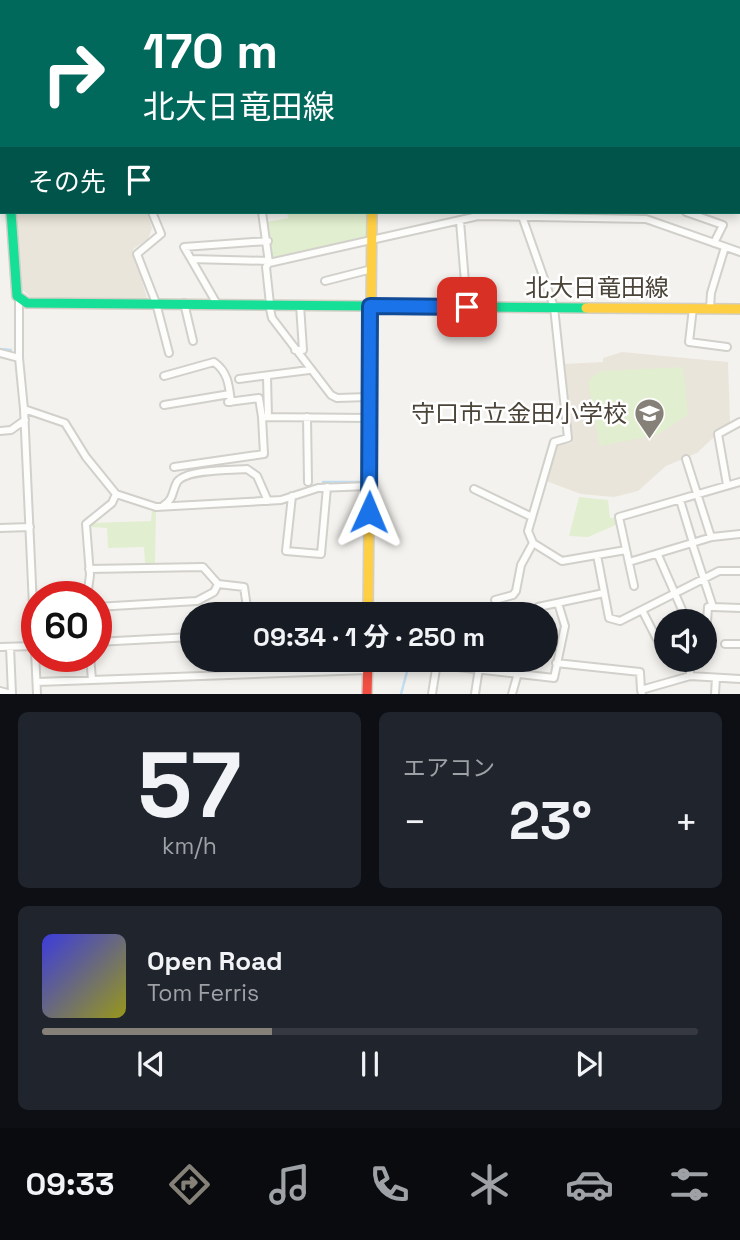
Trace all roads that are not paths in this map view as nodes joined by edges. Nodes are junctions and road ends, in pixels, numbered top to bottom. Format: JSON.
{"nodes":[{"id":1,"x":11,"y":214,"type":"edge"},
{"id":2,"x":153,"y":214,"type":"edge"},
{"id":3,"x":262,"y":214,"type":"edge"},
{"id":4,"x":372,"y":214,"type":"edge"},
{"id":5,"x":510,"y":215,"type":"edge"},
{"id":6,"x":574,"y":215,"type":"edge"},
{"id":7,"x":602,"y":215,"type":"edge"},
{"id":8,"x":633,"y":216,"type":"edge"},
{"id":9,"x":712,"y":216,"type":"edge"},
{"id":10,"x":523,"y":219,"type":"junction"},
{"id":11,"x":460,"y":221,"type":"junction"},
{"id":12,"x":372,"y":240,"type":"junction"},
{"id":13,"x":268,"y":241,"type":"junction"},
{"id":14,"x":714,"y":243,"type":"junction"},
{"id":15,"x":724,"y":247,"type":"junction"},
{"id":16,"x":740,"y":253,"type":"edge"},
{"id":17,"x":191,"y":259,"type":"junction"},
{"id":18,"x":269,"y":262,"type":"junction"},
{"id":19,"x":372,"y":269,"type":"junction"},
{"id":20,"x":326,"y":281,"type":"dead end"},
{"id":21,"x":19,"y":300,"type":"junction"},
{"id":22,"x":156,"y":303,"type":"junction"},
{"id":23,"x":184,"y":303,"type":"junction"},
{"id":24,"x":217,"y":304,"type":"junction"},
{"id":25,"x":270,"y":304,"type":"junction"},
{"id":26,"x":300,"y":305,"type":"junction"},
{"id":27,"x":370,"y":306,"type":"junction"},
{"id":28,"x":467,"y":307,"type":"junction"},
{"id":29,"x":554,"y":307,"type":"junction"},
{"id":30,"x":693,"y":308,"type":"junction"},
{"id":31,"x":710,"y":308,"type":"junction"},
{"id":32,"x":740,"y":309,"type":"edge"},
{"id":33,"x":193,"y":341,"type":"dead end"},
{"id":34,"x":727,"y":347,"type":"dead end"},
{"id":35,"x":295,"y":350,"type":"junction"},
{"id":36,"x":0,"y":352,"type":"edge"},
{"id":37,"x":169,"y":354,"type":"dead end"},
{"id":38,"x":19,"y":358,"type":"junction"},
{"id":39,"x":309,"y":370,"type":"junction"},
{"id":40,"x":164,"y":376,"type":"dead end"},
{"id":41,"x":267,"y":376,"type":"junction"},
{"id":42,"x":239,"y":379,"type":"dead end"},
{"id":43,"x":369,"y":397,"type":"junction"},
{"id":44,"x":230,"y":400,"type":"junction"},
{"id":45,"x":164,"y":405,"type":"dead end"},
{"id":46,"x":24,"y":408,"type":"junction"},
{"id":47,"x":265,"y":417,"type":"junction"},
{"id":48,"x":307,"y":417,"type":"junction"},
{"id":49,"x":369,"y":418,"type":"junction"},
{"id":50,"x":25,"y":421,"type":"junction"},
{"id":51,"x":740,"y":422,"type":"edge"},
{"id":52,"x":0,"y":431,"type":"edge"},
{"id":53,"x":245,"y":457,"type":"junction"},
{"id":54,"x":686,"y":458,"type":"dead end"},
{"id":55,"x":174,"y":467,"type":"dead end"},
{"id":56,"x":245,"y":469,"type":"junction"},
{"id":57,"x":308,"y":482,"type":"dead end"},
{"id":58,"x":740,"y":482,"type":"edge"},
{"id":59,"x":727,"y":485,"type":"junction"},
{"id":60,"x":369,"y":486,"type":"junction"},
{"id":61,"x":327,"y":487,"type":"junction"},
{"id":62,"x":474,"y":489,"type":"dead end"},
{"id":63,"x":697,"y":492,"type":"junction"},
{"id":64,"x":116,"y":494,"type":"junction"},
{"id":65,"x":292,"y":496,"type":"junction"},
{"id":66,"x":680,"y":499,"type":"junction"},
{"id":67,"x":268,"y":501,"type":"junction"},
{"id":68,"x":162,"y":507,"type":"junction"},
{"id":69,"x":532,"y":517,"type":"junction"},
{"id":70,"x":30,"y":527,"type":"junction"},
{"id":71,"x":0,"y":528,"type":"edge"},
{"id":72,"x":740,"y":534,"type":"edge"},
{"id":73,"x":710,"y":537,"type":"junction"},
{"id":74,"x":533,"y":542,"type":"junction"},
{"id":75,"x":692,"y":543,"type":"junction"},
{"id":76,"x":626,"y":550,"type":"junction"},
{"id":77,"x":597,"y":555,"type":"junction"},
{"id":78,"x":658,"y":555,"type":"junction"},
{"id":79,"x":629,"y":562,"type":"junction"},
{"id":80,"x":89,"y":569,"type":"junction"},
{"id":81,"x":740,"y":570,"type":"edge"},
{"id":82,"x":702,"y":579,"type":"junction"},
{"id":83,"x":32,"y":581,"type":"edge"},
{"id":84,"x":89,"y":581,"type":"edge"},
{"id":85,"x":218,"y":584,"type":"junction"},
{"id":86,"x":634,"y":586,"type":"dead end"},
{"id":87,"x":604,"y":593,"type":"junction"},
{"id":88,"x":675,"y":594,"type":"junction"},
{"id":89,"x":495,"y":600,"type":"dead end"},
{"id":90,"x":246,"y":602,"type":"edge"},
{"id":91,"x":368,"y":602,"type":"edge"},
{"id":92,"x":558,"y":603,"type":"joint"},
{"id":93,"x":112,"y":606,"type":"edge"},
{"id":94,"x":713,"y":607,"type":"junction"},
{"id":95,"x":740,"y":608,"type":"edge"},
{"id":96,"x":682,"y":609,"type":"edge"},
{"id":97,"x":708,"y":609,"type":"edge"},
{"id":98,"x":642,"y":610,"type":"junction"},
{"id":99,"x":654,"y":633,"type":"edge"},
{"id":100,"x":180,"y":638,"type":"edge"},
{"id":101,"x":112,"y":641,"type":"edge"},
{"id":102,"x":725,"y":644,"type":"dead end"},
{"id":103,"x":740,"y":644,"type":"edge"},
{"id":104,"x":0,"y":647,"type":"edge"},
{"id":105,"x":10,"y":647,"type":"junction"},
{"id":106,"x":21,"y":647,"type":"edge"},
{"id":107,"x":558,"y":655,"type":"edge"},
{"id":108,"x":558,"y":663,"type":"edge"},
{"id":109,"x":36,"y":672,"type":"edge"},
{"id":110,"x":91,"y":672,"type":"edge"},
{"id":111,"x":279,"y":672,"type":"edge"},
{"id":112,"x":367,"y":672,"type":"edge"},
{"id":113,"x":436,"y":672,"type":"edge"},
{"id":114,"x":478,"y":672,"type":"edge"},
{"id":115,"x":510,"y":672,"type":"edge"},
{"id":116,"x":555,"y":672,"type":"edge"},
{"id":117,"x":690,"y":672,"type":"edge"},
{"id":118,"x":518,"y":673,"type":"junction"},
{"id":119,"x":254,"y":674,"type":"joint"},
{"id":120,"x":690,"y":676,"type":"junction"},
{"id":121,"x":716,"y":678,"type":"junction"},
{"id":122,"x":740,"y":679,"type":"edge"},
{"id":123,"x":92,"y":680,"type":"junction"},
{"id":124,"x":37,"y":682,"type":"junction"},
{"id":125,"x":0,"y":691,"type":"edge"},
{"id":126,"x":642,"y":692,"type":"edge"},
{"id":127,"x":11,"y":694,"type":"edge"},
{"id":128,"x":37,"y":694,"type":"edge"},
{"id":129,"x":367,"y":694,"type":"edge"},
{"id":130,"x":432,"y":694,"type":"edge"},
{"id":131,"x":475,"y":694,"type":"edge"},
{"id":132,"x":512,"y":694,"type":"edge"},
{"id":133,"x":715,"y":694,"type":"edge"}],
"edges":[{"from":1,"to":21,"type":"main road"},
{"from":2,"to":22,"type":"street"},
{"from":3,"to":13,"type":"street"},
{"from":4,"to":12,"type":"main road"},
{"from":5,"to":10,"type":"street"},
{"from":5,"to":11,"type":"street"},
{"from":6,"to":7,"type":"street"},
{"from":6,"to":10,"type":"street"},
{"from":7,"to":8,"type":"street"},
{"from":8,"to":14,"type":"street"},
{"from":9,"to":14,"type":"street"},
{"from":10,"to":29,"type":"street"},
{"from":11,"to":12,"type":"street"},
{"from":11,"to":28,"type":"street"},
{"from":12,"to":18,"type":"street"},
{"from":12,"to":19,"type":"main road"},
{"from":13,"to":17,"type":"street"},
{"from":13,"to":18,"type":"street"},
{"from":14,"to":15,"type":"street"},
{"from":15,"to":16,"type":"street"},
{"from":15,"to":31,"type":"street"},
{"from":17,"to":18,"type":"street"},
{"from":17,"to":24,"type":"street"},
{"from":18,"to":25,"type":"street"},
{"from":19,"to":20,"type":"street"},
{"from":19,"to":27,"type":"main road"},
{"from":21,"to":22,"type":"main road","name":"北大日竜田線"},
{"from":21,"to":38,"type":"street"},
{"from":22,"to":23,"type":"main road","name":"北大日竜田線"},
{"from":22,"to":37,"type":"street"},
{"from":23,"to":24,"type":"main road","name":"北大日竜田線"},
{"from":23,"to":33,"type":"street"},
{"from":24,"to":25,"type":"main road","name":"北大日竜田線"},
{"from":25,"to":26,"type":"main road","name":"北大日竜田線"},
{"from":25,"to":35,"type":"street"},
{"from":26,"to":27,"type":"main road","name":"北大日竜田線"},
{"from":26,"to":35,"type":"street"},
{"from":27,"to":28,"type":"main road","name":"北大日竜田線"},
{"from":27,"to":43,"type":"main road"},
{"from":28,"to":29,"type":"main road","name":"北大日竜田線"},
{"from":29,"to":30,"type":"main road","name":"北大日竜田線"},
{"from":29,"to":69,"type":"street"},
{"from":30,"to":31,"type":"main road","name":"北大日竜田線"},
{"from":30,"to":34,"type":"street"},
{"from":31,"to":32,"type":"main road","name":"北大日竜田線"},
{"from":35,"to":39,"type":"street"},
{"from":36,"to":38,"type":"street"},
{"from":38,"to":46,"type":"street"},
{"from":39,"to":41,"type":"street"},
{"from":39,"to":43,"type":"street"},
{"from":40,"to":44,"type":"street"},
{"from":41,"to":42,"type":"street"},
{"from":41,"to":47,"type":"street"},
{"from":43,"to":49,"type":"main road"},
{"from":44,"to":45,"type":"street"},
{"from":44,"to":47,"type":"street"},
{"from":46,"to":50,"type":"street"},
{"from":46,"to":64,"type":"street"},
{"from":47,"to":48,"type":"street"},
{"from":47,"to":53,"type":"street"},
{"from":48,"to":49,"type":"street"},
{"from":48,"to":57,"type":"street"},
{"from":49,"to":60,"type":"main road"},
{"from":50,"to":52,"type":"street"},
{"from":50,"to":70,"type":"street"},
{"from":51,"to":59,"type":"street"},
{"from":53,"to":55,"type":"street"},
{"from":53,"to":56,"type":"street"},
{"from":54,"to":63,"type":"street"},
{"from":56,"to":67,"type":"street"},
{"from":56,"to":68,"type":"street"},
{"from":58,"to":59,"type":"street"},
{"from":59,"to":63,"type":"street"},
{"from":60,"to":61,"type":"street"},
{"from":60,"to":91,"type":"main road"},
{"from":61,"to":65,"type":"street"},
{"from":61,"to":65,"type":"street"},
{"from":62,"to":69,"type":"street"},
{"from":63,"to":66,"type":"street"},
{"from":63,"to":73,"type":"street"},
{"from":64,"to":68,"type":"street"},
{"from":64,"to":80,"type":"street"},
{"from":65,"to":67,"type":"street"},
{"from":66,"to":75,"type":"street"},
{"from":66,"to":76,"type":"street"},
{"from":67,"to":68,"type":"street"},
{"from":69,"to":74,"type":"street"},
{"from":70,"to":71,"type":"street"},
{"from":70,"to":83,"type":"street"},
{"from":72,"to":73,"type":"street"},
{"from":73,"to":75,"type":"street"},
{"from":74,"to":77,"type":"street"},
{"from":74,"to":89,"type":"street"},
{"from":75,"to":78,"type":"street"},
{"from":75,"to":82,"type":"street"},
{"from":76,"to":77,"type":"street"},
{"from":76,"to":79,"type":"street"},
{"from":77,"to":87,"type":"street"},
{"from":78,"to":79,"type":"street"},
{"from":78,"to":88,"type":"street"},
{"from":79,"to":86,"type":"street"},
{"from":80,"to":84,"type":"street"},
{"from":80,"to":85,"type":"street"},
{"from":81,"to":82,"type":"street"},
{"from":82,"to":88,"type":"street"},
{"from":82,"to":94,"type":"street"},
{"from":85,"to":90,"type":"street"},
{"from":85,"to":93,"type":"street"},
{"from":87,"to":92,"type":"street"},
{"from":87,"to":98,"type":"street"},
{"from":88,"to":96,"type":"street"},
{"from":88,"to":98,"type":"street"},
{"from":92,"to":107,"type":"street"},
{"from":94,"to":95,"type":"street"},
{"from":94,"to":97,"type":"street"},
{"from":98,"to":99,"type":"street"},
{"from":100,"to":101,"type":"street"},
{"from":102,"to":103,"type":"street"},
{"from":104,"to":105,"type":"street"},
{"from":105,"to":106,"type":"street"},
{"from":105,"to":127,"type":"street"},
{"from":108,"to":126,"type":"street"},
{"from":109,"to":124,"type":"street"},
{"from":110,"to":123,"type":"street"},
{"from":111,"to":119,"type":"street"},
{"from":112,"to":129,"type":"main road"},
{"from":113,"to":130,"type":"street"},
{"from":114,"to":131,"type":"street"},
{"from":115,"to":118,"type":"street"},
{"from":116,"to":118,"type":"street"},
{"from":117,"to":120,"type":"street"},
{"from":118,"to":132,"type":"street"},
{"from":119,"to":123,"type":"street"},
{"from":120,"to":121,"type":"street"},
{"from":120,"to":126,"type":"street"},
{"from":121,"to":122,"type":"street"},
{"from":121,"to":133,"type":"street"},
{"from":123,"to":124,"type":"street"},
{"from":124,"to":128,"type":"street"},
{"from":125,"to":127,"type":"street"}]}
